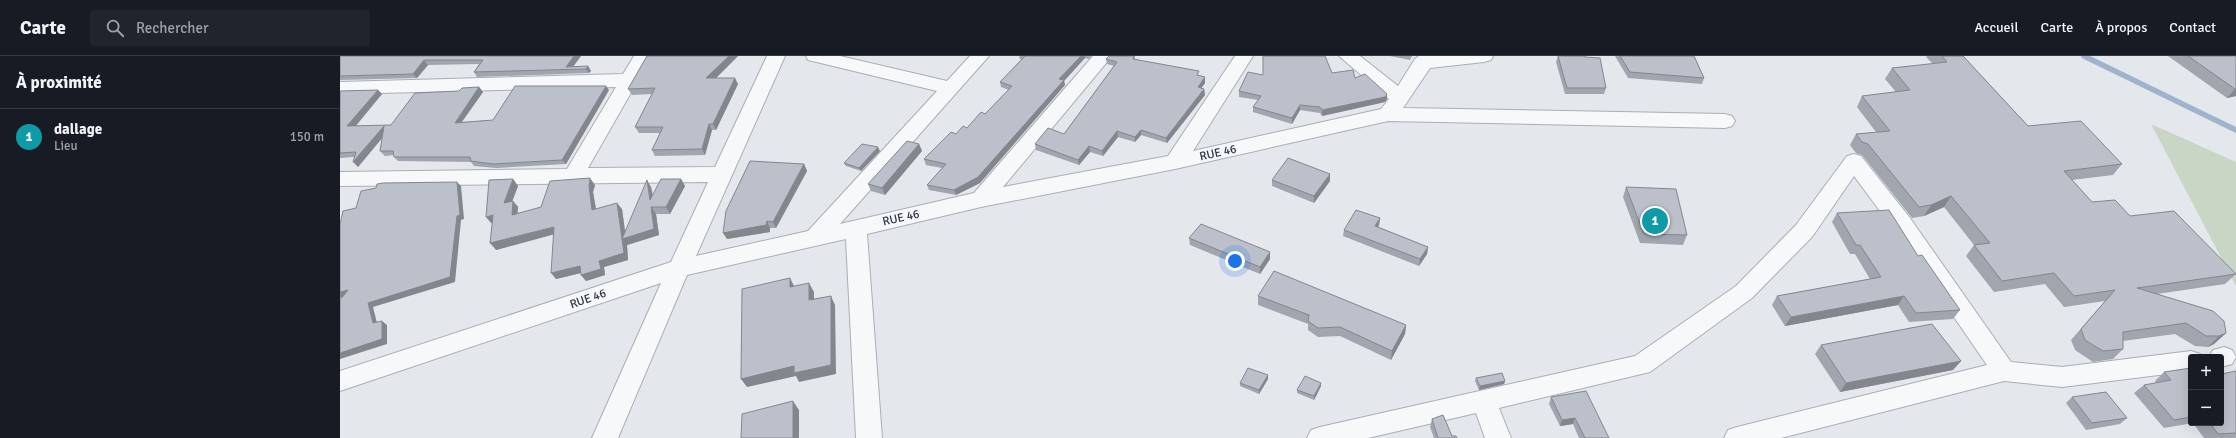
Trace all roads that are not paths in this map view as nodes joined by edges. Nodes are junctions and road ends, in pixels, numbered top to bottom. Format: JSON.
{"nodes":[{"id":1,"x":643,"y":56,"type":"edge"},
{"id":2,"x":776,"y":56,"type":"edge"},
{"id":3,"x":815,"y":56,"type":"edge"},
{"id":4,"x":980,"y":56,"type":"edge"},
{"id":5,"x":1103,"y":56,"type":"edge"},
{"id":6,"x":1244,"y":56,"type":"edge"},
{"id":7,"x":1348,"y":56,"type":"edge"},
{"id":8,"x":1484,"y":56,"type":"edge"},
{"id":9,"x":1426,"y":59,"type":"edge"},
{"id":10,"x":629,"y":80,"type":"junction"},
{"id":11,"x":340,"y":88,"type":"edge"},
{"id":12,"x":951,"y":88,"type":"junction"},
{"id":13,"x":1400,"y":98,"type":"junction"},
{"id":14,"x":1388,"y":114,"type":"junction"},
{"id":15,"x":1725,"y":121,"type":"dead end"},
{"id":16,"x":1175,"y":162,"type":"junction"},
{"id":17,"x":722,"y":174,"type":"junction"},
{"id":18,"x":573,"y":176,"type":"junction"},
{"id":19,"x":340,"y":179,"type":"edge"},
{"id":20,"x":981,"y":199,"type":"junction"},
{"id":21,"x":856,"y":229,"type":"junction"},
{"id":22,"x":816,"y":237,"type":"junction"},
{"id":23,"x":679,"y":268,"type":"junction"},
{"id":24,"x":2188,"y":361,"type":"edge"},
{"id":25,"x":2004,"y":371,"type":"junction"},
{"id":26,"x":340,"y":381,"type":"edge"},
{"id":27,"x":1484,"y":401,"type":"junction"},
{"id":28,"x":605,"y":438,"type":"edge"},
{"id":29,"x":869,"y":438,"type":"edge"},
{"id":30,"x":1320,"y":438,"type":"edge"},
{"id":31,"x":1498,"y":438,"type":"edge"},
{"id":32,"x":1737,"y":438,"type":"edge"}],
"edges":[{"from":1,"to":10,"type":"street"},
{"from":2,"to":17,"type":"street"},
{"from":3,"to":12,"type":"street"},
{"from":4,"to":12,"type":"street"},
{"from":5,"to":20,"type":"street"},
{"from":6,"to":16,"type":"street"},
{"from":7,"to":13,"type":"street"},
{"from":8,"to":9,"type":"street"},
{"from":9,"to":13,"type":"street"},
{"from":10,"to":11,"type":"street"},
{"from":10,"to":18,"type":"street"},
{"from":12,"to":22,"type":"street"},
{"from":13,"to":14,"type":"street"},
{"from":14,"to":15,"type":"street","name":"RUE 46"},
{"from":14,"to":16,"type":"street","name":"RUE 46"},
{"from":16,"to":20,"type":"street","name":"RUE 46"},
{"from":17,"to":18,"type":"street"},
{"from":17,"to":23,"type":"street"},
{"from":18,"to":19,"type":"street"},
{"from":20,"to":21,"type":"street","name":"RUE 46"},
{"from":21,"to":22,"type":"street","name":"RUE 46"},
{"from":21,"to":29,"type":"street"},
{"from":22,"to":23,"type":"street","name":"RUE 46"},
{"from":23,"to":26,"type":"street","name":"RUE 46"},
{"from":23,"to":28,"type":"street"},
{"from":24,"to":25,"type":"street"},
{"from":25,"to":27,"type":"street"},
{"from":25,"to":32,"type":"street"},
{"from":27,"to":30,"type":"street"},
{"from":27,"to":31,"type":"street"}]}
